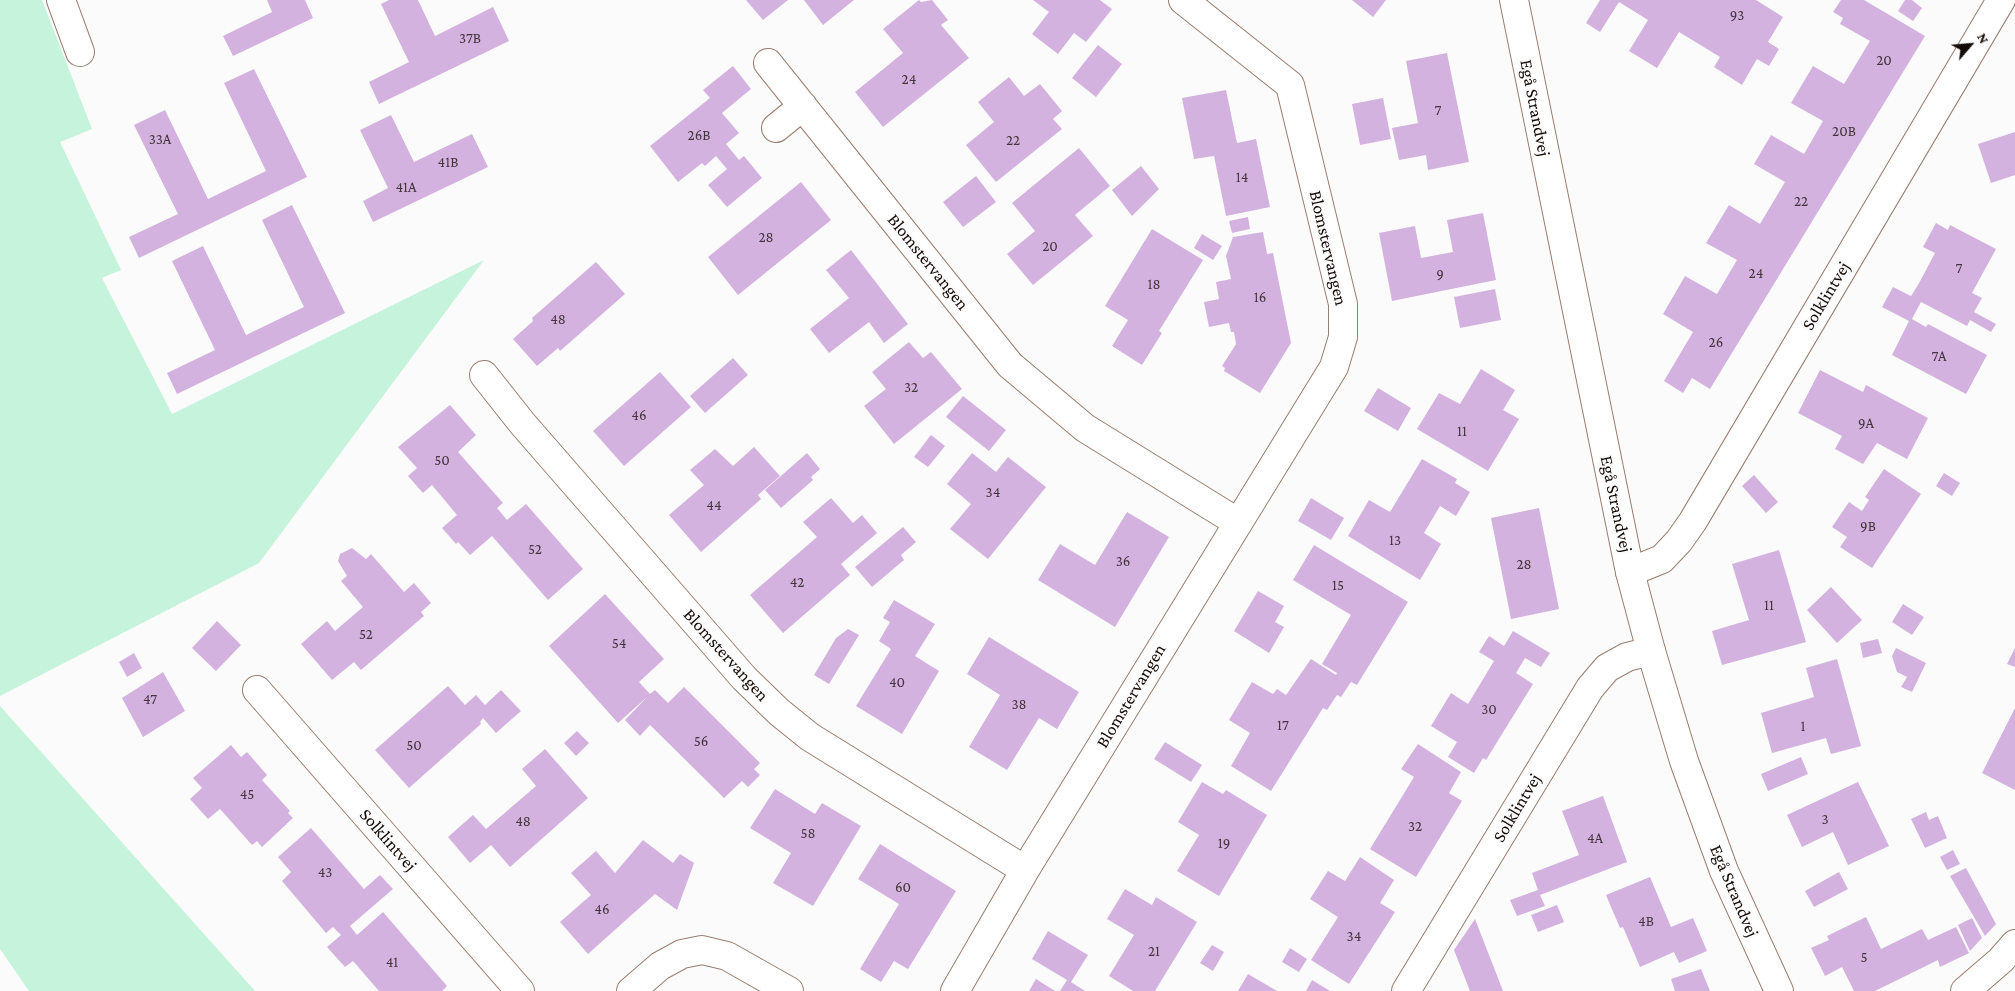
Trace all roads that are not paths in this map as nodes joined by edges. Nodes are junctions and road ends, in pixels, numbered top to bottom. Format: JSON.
{"nodes":[{"id":1,"x":61,"y":0,"type":"edge"},
{"id":2,"x":1183,"y":0,"type":"edge"},
{"id":3,"x":1514,"y":0,"type":"edge"},
{"id":4,"x":2000,"y":5,"type":"edge"},
{"id":5,"x":80,"y":52,"type":"dead end"},
{"id":6,"x":768,"y":63,"type":"dead end"},
{"id":7,"x":804,"y":106,"type":"junction"},
{"id":8,"x":776,"y":128,"type":"dead end"},
{"id":9,"x":484,"y":375,"type":"dead end"},
{"id":10,"x":1238,"y":522,"type":"junction"},
{"id":11,"x":1630,"y":572,"type":"junction"},
{"id":12,"x":1651,"y":651,"type":"junction"},
{"id":13,"x":257,"y":690,"type":"dead end"},
{"id":14,"x":1025,"y":870,"type":"junction"},
{"id":15,"x":2015,"y":944,"type":"edge"},
{"id":16,"x":520,"y":991,"type":"edge"},
{"id":17,"x":631,"y":991,"type":"edge"},
{"id":18,"x":789,"y":991,"type":"edge"},
{"id":19,"x":955,"y":991,"type":"edge"},
{"id":20,"x":1406,"y":991,"type":"edge"},
{"id":21,"x":1779,"y":991,"type":"edge"},
{"id":22,"x":1966,"y":991,"type":"edge"}],
"edges":[{"from":1,"to":5,"type":"street"},
{"from":2,"to":10,"type":"street","name":"Blomstervangen"},
{"from":3,"to":11,"type":"street","name":"Egå Strandvej"},
{"from":4,"to":11,"type":"street","name":"Solklintvej"},
{"from":6,"to":7,"type":"street","name":"Blomstervangen"},
{"from":7,"to":8,"type":"street"},
{"from":7,"to":10,"type":"street","name":"Blomstervangen"},
{"from":9,"to":14,"type":"street","name":"Blomstervangen"},
{"from":10,"to":14,"type":"street","name":"Blomstervangen"},
{"from":11,"to":12,"type":"street","name":"Egå Strandvej"},
{"from":12,"to":20,"type":"street","name":"Solklintvej"},
{"from":12,"to":21,"type":"street","name":"Egå Strandvej"},
{"from":13,"to":16,"type":"street","name":"Solklintvej"},
{"from":14,"to":19,"type":"street","name":"Blomstervangen"},
{"from":15,"to":22,"type":"street"},
{"from":17,"to":18,"type":"street"}]}
